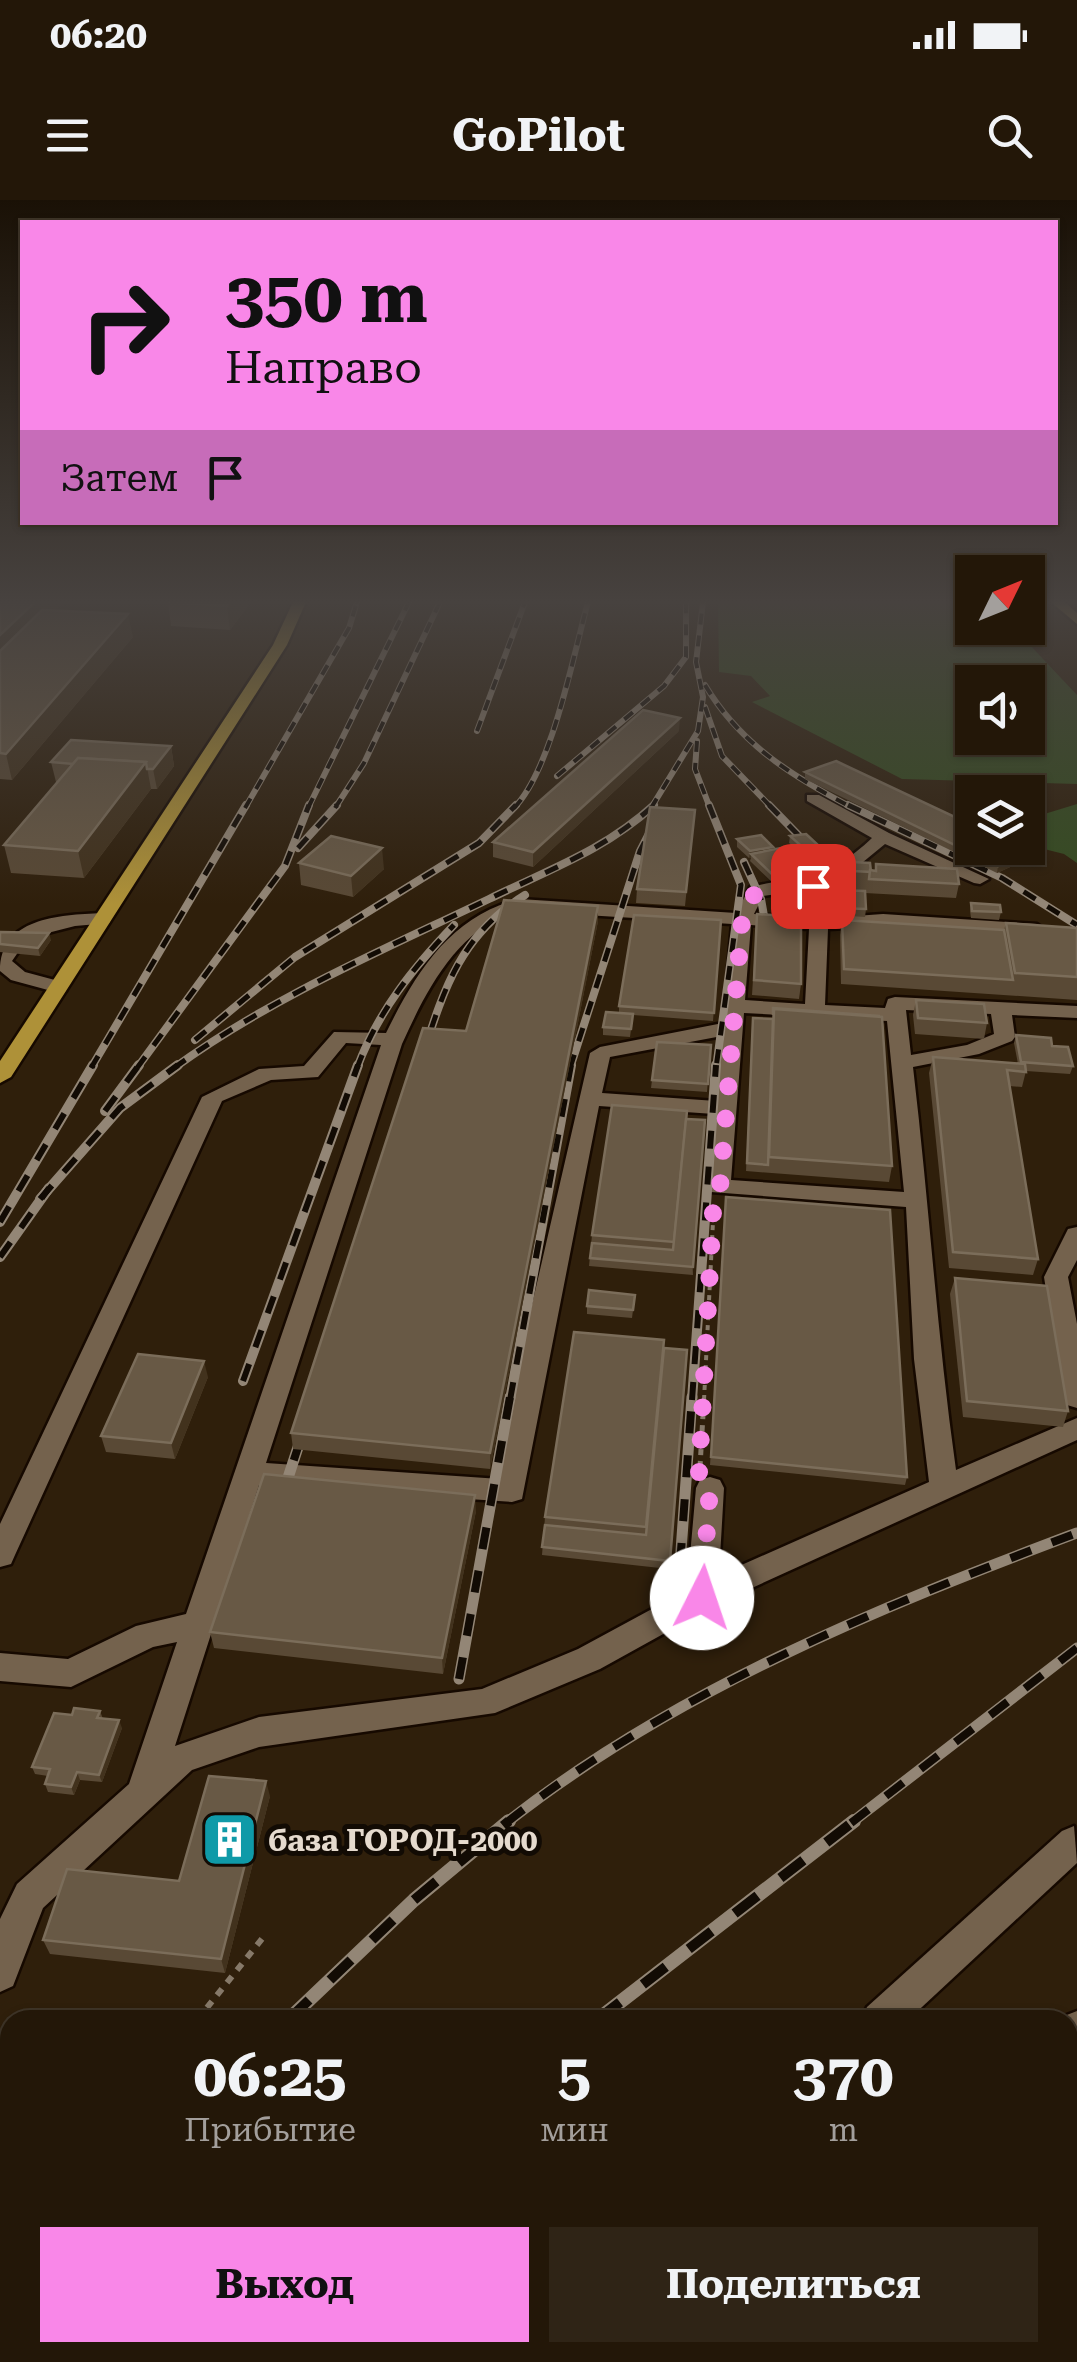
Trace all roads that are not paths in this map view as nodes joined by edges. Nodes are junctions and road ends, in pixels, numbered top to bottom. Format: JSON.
{"nodes":[{"id":1,"x":242,"y":703,"type":"edge"},
{"id":2,"x":814,"y":798,"type":"dead end"},
{"id":3,"x":884,"y":836,"type":"junction"},
{"id":4,"x":980,"y":879,"type":"dead end"},
{"id":5,"x":813,"y":886,"type":"junction"},
{"id":6,"x":102,"y":919,"type":"junction"},
{"id":7,"x":742,"y":920,"type":"junction"},
{"id":8,"x":820,"y":924,"type":"junction"},
{"id":9,"x":1050,"y":931,"type":"edge"},
{"id":10,"x":60,"y":987,"type":"junction"},
{"id":11,"x":815,"y":1010,"type":"junction"},
{"id":12,"x":1001,"y":1010,"type":"junction"},
{"id":13,"x":1077,"y":1012,"type":"edge"},
{"id":14,"x":735,"y":1016,"type":"junction"},
{"id":15,"x":895,"y":1016,"type":"junction"},
{"id":16,"x":394,"y":1052,"type":"junction"},
{"id":17,"x":902,"y":1063,"type":"junction"},
{"id":18,"x":0,"y":1077,"type":"edge"},
{"id":19,"x":590,"y":1099,"type":"junction"},
{"id":20,"x":727,"y":1108,"type":"junction"},
{"id":21,"x":916,"y":1200,"type":"junction"},
{"id":22,"x":1077,"y":1235,"type":"edge"},
{"id":23,"x":1077,"y":1398,"type":"edge"},
{"id":24,"x":1077,"y":1428,"type":"edge"},
{"id":25,"x":248,"y":1473,"type":"junction"},
{"id":26,"x":710,"y":1488,"type":"road end"},
{"id":27,"x":944,"y":1490,"type":"junction"},
{"id":28,"x":0,"y":1556,"type":"edge"},
{"id":29,"x":702,"y":1598,"type":"junction"},
{"id":30,"x":198,"y":1625,"type":"junction"},
{"id":31,"x":0,"y":1667,"type":"edge"},
{"id":32,"x":144,"y":1789,"type":"junction"},
{"id":33,"x":1074,"y":1843,"type":"dead end"},
{"id":34,"x":4,"y":1957,"type":"edge"},
{"id":35,"x":891,"y":2010,"type":"edge"}],
"edges":[{"from":1,"to":6,"type":"main road"},
{"from":2,"to":3,"type":"street"},
{"from":3,"to":4,"type":"street"},
{"from":3,"to":5,"type":"street"},
{"from":5,"to":7,"type":"street"},
{"from":5,"to":8,"type":"street"},
{"from":6,"to":10,"type":"main road"},
{"from":6,"to":10,"type":"street"},
{"from":7,"to":8,"type":"street"},
{"from":7,"to":14,"type":"street"},
{"from":7,"to":16,"type":"street"},
{"from":8,"to":9,"type":"street"},
{"from":8,"to":11,"type":"street"},
{"from":10,"to":18,"type":"main road"},
{"from":11,"to":14,"type":"street"},
{"from":11,"to":15,"type":"street"},
{"from":12,"to":13,"type":"street"},
{"from":12,"to":15,"type":"street"},
{"from":12,"to":17,"type":"street"},
{"from":14,"to":19,"type":"street"},
{"from":14,"to":20,"type":"street"},
{"from":15,"to":17,"type":"street"},
{"from":16,"to":25,"type":"street"},
{"from":16,"to":28,"type":"street"},
{"from":17,"to":21,"type":"street"},
{"from":19,"to":20,"type":"street"},
{"from":19,"to":25,"type":"street"},
{"from":20,"to":21,"type":"street"},
{"from":21,"to":27,"type":"street"},
{"from":22,"to":23,"type":"street"},
{"from":24,"to":27,"type":"street"},
{"from":25,"to":30,"type":"street"},
{"from":26,"to":29,"type":"street"},
{"from":27,"to":29,"type":"street"},
{"from":29,"to":32,"type":"street"},
{"from":30,"to":31,"type":"street"},
{"from":30,"to":32,"type":"street"},
{"from":32,"to":34,"type":"street"},
{"from":33,"to":35,"type":"street"}]}
